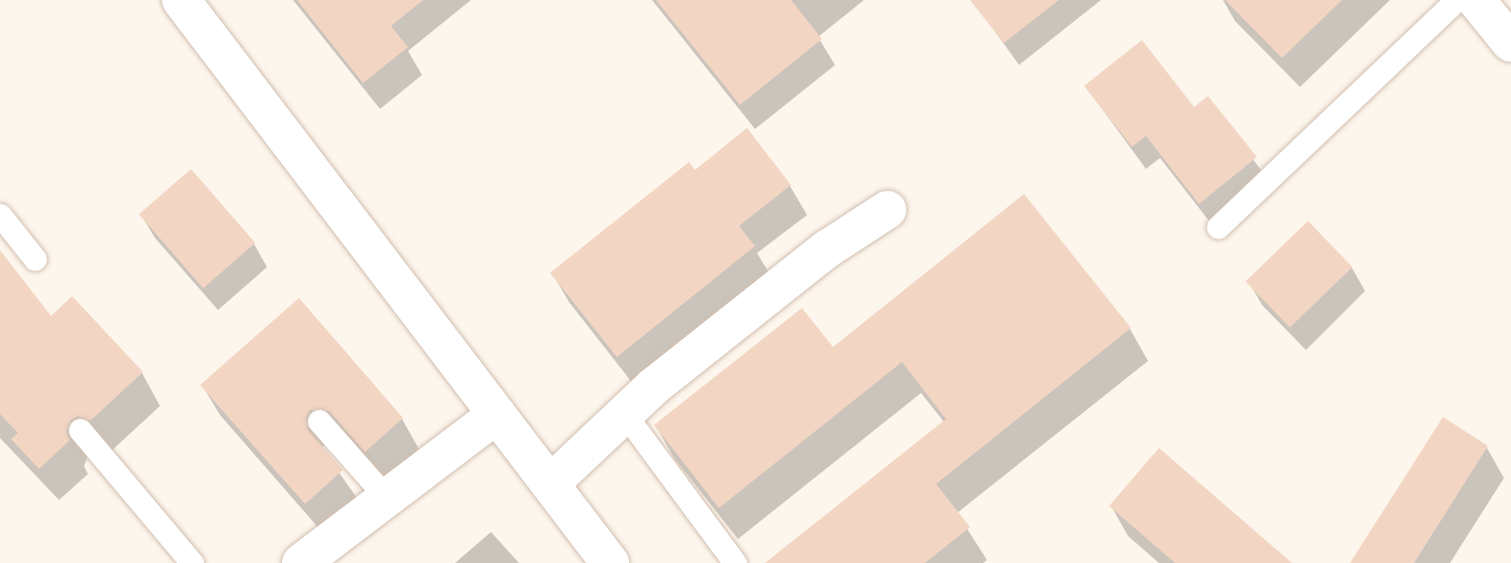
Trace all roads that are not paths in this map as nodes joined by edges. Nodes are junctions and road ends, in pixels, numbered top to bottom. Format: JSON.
{"nodes":[{"id":1,"x":181,"y":0,"type":"edge"},
{"id":2,"x":1455,"y":0,"type":"edge"},
{"id":3,"x":1476,"y":0,"type":"edge"},
{"id":4,"x":1511,"y":43,"type":"edge"},
{"id":5,"x":887,"y":210,"type":"dead end"},
{"id":6,"x":0,"y":215,"type":"edge"},
{"id":7,"x":1218,"y":227,"type":"dead end"},
{"id":8,"x":35,"y":260,"type":"dead end"},
{"id":9,"x":497,"y":414,"type":"junction"},
{"id":10,"x":624,"y":414,"type":"junction"},
{"id":11,"x":319,"y":421,"type":"dead end"},
{"id":12,"x":80,"y":430,"type":"dead end"},
{"id":13,"x":550,"y":484,"type":"junction"},
{"id":14,"x":387,"y":498,"type":"junction"},
{"id":15,"x":192,"y":563,"type":"edge"},
{"id":16,"x":300,"y":563,"type":"edge"},
{"id":17,"x":610,"y":563,"type":"edge"},
{"id":18,"x":735,"y":563,"type":"edge"}],
"edges":[{"from":1,"to":9,"type":"street"},
{"from":2,"to":7,"type":"lane"},
{"from":3,"to":4,"type":"street"},
{"from":5,"to":10,"type":"street"},
{"from":6,"to":8,"type":"lane"},
{"from":9,"to":13,"type":"street"},
{"from":9,"to":14,"type":"street"},
{"from":10,"to":13,"type":"street"},
{"from":10,"to":18,"type":"lane"},
{"from":11,"to":14,"type":"lane"},
{"from":12,"to":15,"type":"lane"},
{"from":13,"to":17,"type":"street"},
{"from":14,"to":16,"type":"street"}]}
